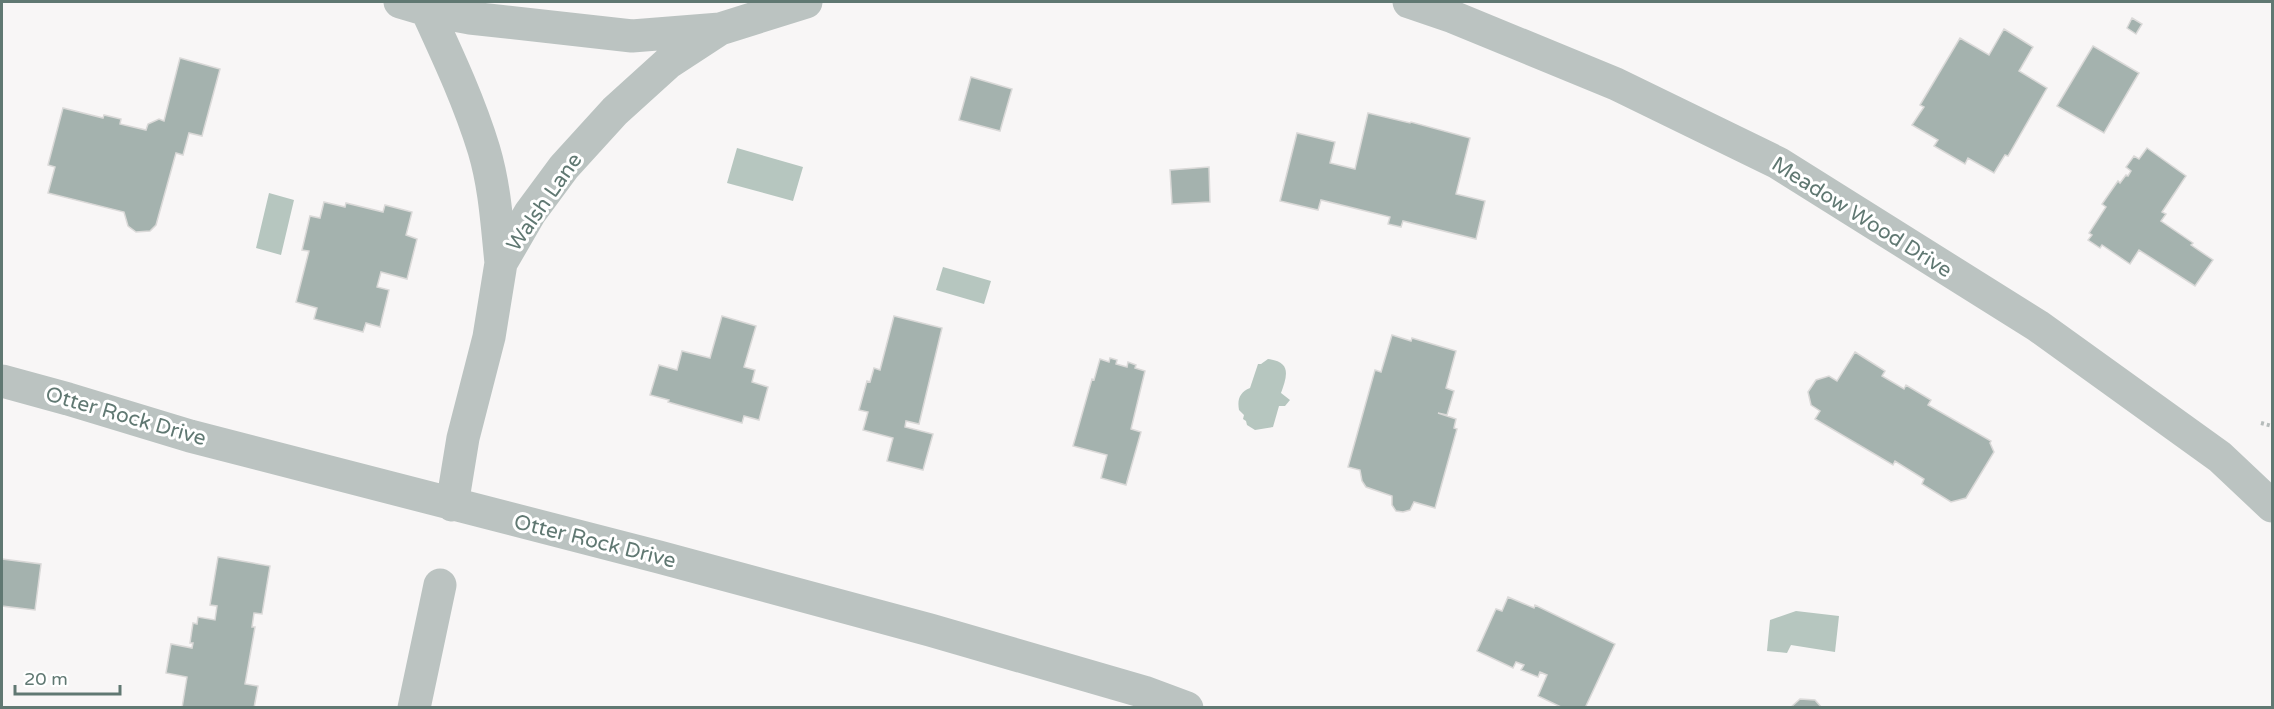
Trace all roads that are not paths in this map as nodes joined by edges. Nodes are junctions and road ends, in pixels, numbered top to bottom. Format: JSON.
{"nodes":[{"id":1,"x":806,"y":2,"type":"edge"},
{"id":2,"x":1409,"y":2,"type":"edge"},
{"id":3,"x":417,"y":4,"type":"edge"},
{"id":4,"x":720,"y":29,"type":"junction"},
{"id":5,"x":501,"y":263,"type":"junction"},
{"id":6,"x":2,"y":381,"type":"edge"},
{"id":7,"x":452,"y":505,"type":"junction"},
{"id":8,"x":2272,"y":506,"type":"edge"},
{"id":9,"x":440,"y":585,"type":"dead end"},
{"id":10,"x":414,"y":708,"type":"edge"},
{"id":11,"x":1187,"y":708,"type":"edge"}],
"edges":[{"from":1,"to":4,"type":"street"},
{"from":2,"to":8,"type":"street","name":"Meadow Wood Drive"},
{"from":3,"to":4,"type":"street"},
{"from":3,"to":5,"type":"street"},
{"from":4,"to":5,"type":"street","name":"Walsh Lane"},
{"from":5,"to":7,"type":"street","name":"Walsh Lane"},
{"from":6,"to":7,"type":"street","name":"Otter Rock Drive"},
{"from":7,"to":11,"type":"street","name":"Otter Rock Drive"},
{"from":9,"to":10,"type":"street"}]}
